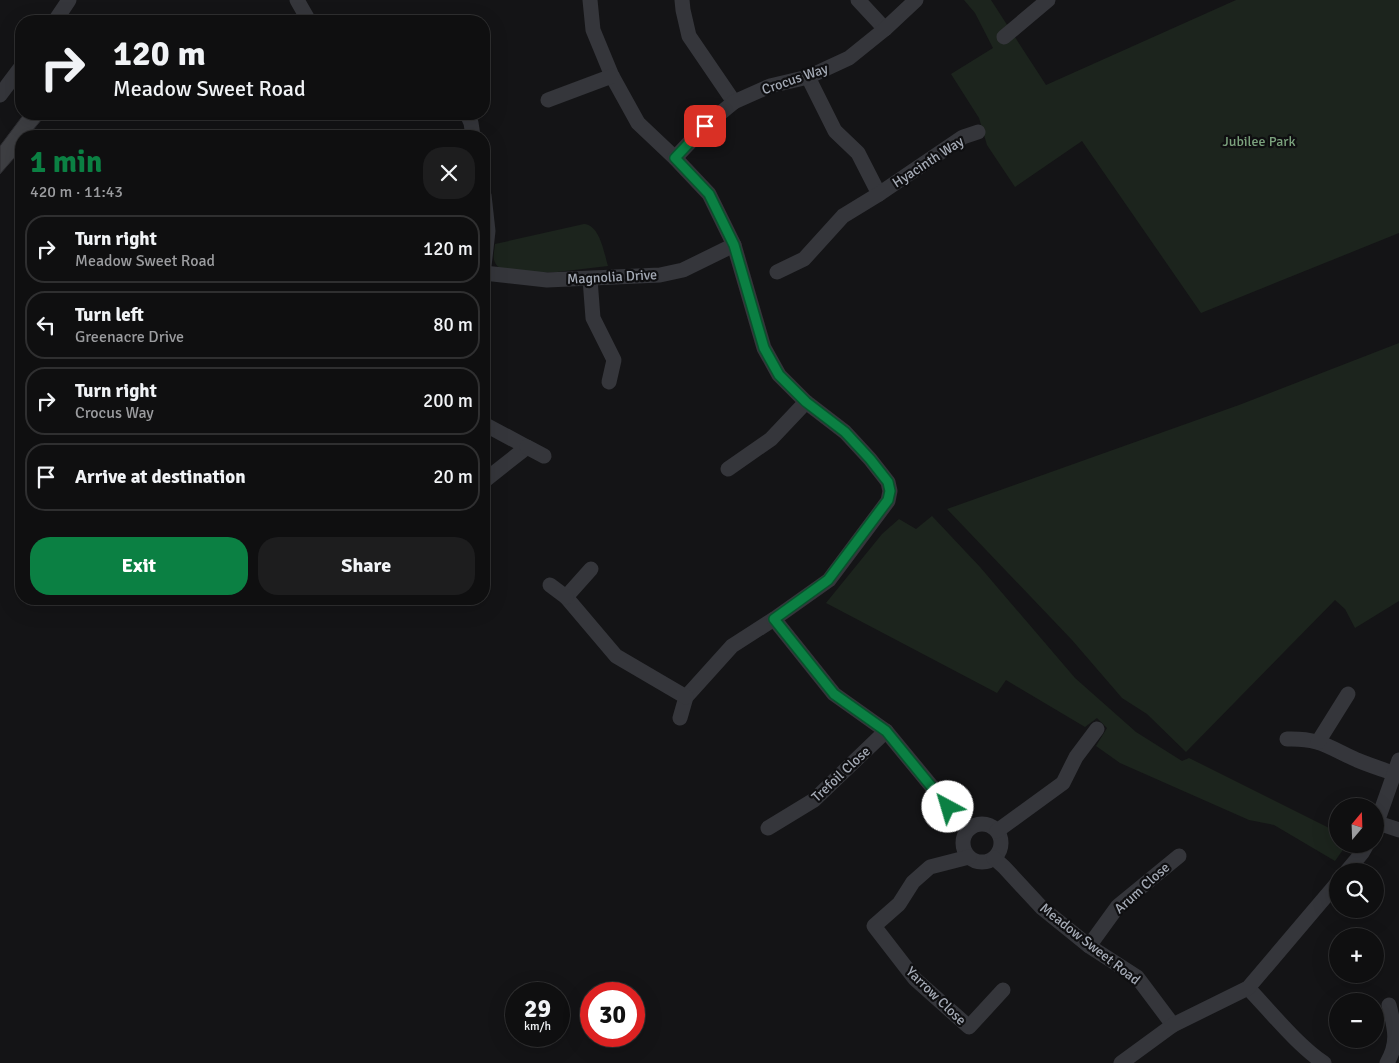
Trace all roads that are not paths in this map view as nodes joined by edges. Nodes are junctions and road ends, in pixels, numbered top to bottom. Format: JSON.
{"nodes":[{"id":1,"x":69,"y":0,"type":"edge"},
{"id":2,"x":297,"y":0,"type":"edge"},
{"id":3,"x":590,"y":0,"type":"edge"},
{"id":4,"x":682,"y":0,"type":"edge"},
{"id":5,"x":858,"y":0,"type":"edge"},
{"id":6,"x":916,"y":0,"type":"edge"},
{"id":7,"x":1048,"y":0,"type":"edge"},
{"id":8,"x":59,"y":15,"type":"edge"},
{"id":9,"x":306,"y":15,"type":"edge"},
{"id":10,"x":885,"y":29,"type":"junction"},
{"id":11,"x":1004,"y":37,"type":"dead end"},
{"id":12,"x":15,"y":75,"type":"edge"},
{"id":13,"x":612,"y":76,"type":"junction"},
{"id":14,"x":808,"y":77,"type":"junction"},
{"id":15,"x":0,"y":95,"type":"edge"},
{"id":16,"x":548,"y":100,"type":"dead end"},
{"id":17,"x":734,"y":102,"type":"junction"},
{"id":18,"x":978,"y":132,"type":"dead end"},
{"id":19,"x":675,"y":158,"type":"junction"},
{"id":20,"x":879,"y":194,"type":"junction"},
{"id":21,"x":734,"y":245,"type":"junction"},
{"id":22,"x":777,"y":272,"type":"dead end"},
{"id":23,"x":490,"y":274,"type":"edge"},
{"id":24,"x":590,"y":279,"type":"junction"},
{"id":25,"x":610,"y":382,"type":"dead end"},
{"id":26,"x":806,"y":402,"type":"junction"},
{"id":27,"x":490,"y":427,"type":"edge"},
{"id":28,"x":527,"y":447,"type":"junction"},
{"id":29,"x":544,"y":456,"type":"dead end"},
{"id":30,"x":728,"y":469,"type":"dead end"},
{"id":31,"x":490,"y":476,"type":"edge"},
{"id":32,"x":591,"y":568,"type":"dead end"},
{"id":33,"x":550,"y":585,"type":"dead end"},
{"id":34,"x":566,"y":597,"type":"junction"},
{"id":35,"x":774,"y":619,"type":"junction"},
{"id":36,"x":1348,"y":694,"type":"dead end"},
{"id":37,"x":686,"y":697,"type":"junction"},
{"id":38,"x":680,"y":718,"type":"dead end"},
{"id":39,"x":1097,"y":729,"type":"dead end"},
{"id":40,"x":886,"y":731,"type":"junction"},
{"id":41,"x":1287,"y":739,"type":"dead end"},
{"id":42,"x":1318,"y":742,"type":"junction"},
{"id":43,"x":1396,"y":767,"type":"edge"},
{"id":44,"x":1384,"y":802,"type":"edge"},
{"id":45,"x":1384,"y":827,"type":"edge"},
{"id":46,"x":768,"y":828,"type":"dead end"},
{"id":47,"x":969,"y":829,"type":"junction"},
{"id":48,"x":1399,"y":830,"type":"edge"},
{"id":49,"x":997,"y":831,"type":"junction"},
{"id":50,"x":1362,"y":853,"type":"edge"},
{"id":51,"x":1179,"y":856,"type":"dead end"},
{"id":52,"x":969,"y":858,"type":"junction"},
{"id":53,"x":994,"y":858,"type":"junction"},
{"id":54,"x":1354,"y":863,"type":"edge"},
{"id":55,"x":1329,"y":893,"type":"edge"},
{"id":56,"x":1089,"y":946,"type":"junction"},
{"id":57,"x":1248,"y":988,"type":"junction"},
{"id":58,"x":1003,"y":990,"type":"dead end"},
{"id":59,"x":1389,"y":1005,"type":"dead end"},
{"id":60,"x":1173,"y":1025,"type":"junction"},
{"id":61,"x":1122,"y":1063,"type":"edge"},
{"id":62,"x":1324,"y":1063,"type":"edge"},
{"id":63,"x":1387,"y":1063,"type":"edge"}],
"edges":[{"from":1,"to":8,"type":"street"},
{"from":2,"to":9,"type":"street"},
{"from":3,"to":13,"type":"street"},
{"from":4,"to":17,"type":"street"},
{"from":5,"to":10,"type":"street"},
{"from":6,"to":10,"type":"street","name":"Crocus Way"},
{"from":7,"to":11,"type":"street"},
{"from":10,"to":14,"type":"street","name":"Crocus Way"},
{"from":12,"to":15,"type":"street"},
{"from":13,"to":16,"type":"street"},
{"from":13,"to":19,"type":"street"},
{"from":14,"to":17,"type":"street","name":"Crocus Way"},
{"from":14,"to":20,"type":"street","name":"Hyacinth Way"},
{"from":17,"to":19,"type":"street","name":"Crocus Way"},
{"from":18,"to":20,"type":"street","name":"Hyacinth Way"},
{"from":19,"to":21,"type":"street"},
{"from":20,"to":22,"type":"street","name":"Hyacinth Way"},
{"from":21,"to":24,"type":"street","name":"Magnolia Drive"},
{"from":21,"to":26,"type":"street"},
{"from":23,"to":24,"type":"street","name":"Magnolia Drive"},
{"from":24,"to":25,"type":"street"},
{"from":26,"to":30,"type":"street"},
{"from":26,"to":35,"type":"street"},
{"from":27,"to":28,"type":"street"},
{"from":28,"to":29,"type":"street"},
{"from":28,"to":31,"type":"street"},
{"from":32,"to":34,"type":"street"},
{"from":33,"to":34,"type":"street"},
{"from":34,"to":37,"type":"street"},
{"from":35,"to":37,"type":"street"},
{"from":35,"to":40,"type":"street"},
{"from":36,"to":42,"type":"street"},
{"from":37,"to":38,"type":"street"},
{"from":39,"to":49,"type":"street"},
{"from":40,"to":46,"type":"street","name":"Trefoil Close"},
{"from":40,"to":47,"type":"street"},
{"from":41,"to":42,"type":"street"},
{"from":42,"to":43,"type":"street"},
{"from":43,"to":44,"type":"street"},
{"from":45,"to":48,"type":"street"},
{"from":47,"to":49,"type":"street"},
{"from":47,"to":52,"type":"street"},
{"from":49,"to":53,"type":"street"},
{"from":50,"to":54,"type":"street"},
{"from":51,"to":56,"type":"street","name":"Arum Close"},
{"from":52,"to":53,"type":"street"},
{"from":52,"to":58,"type":"street","name":"Yarrow Close"},
{"from":53,"to":56,"type":"street","name":"Meadow Sweet Road"},
{"from":55,"to":57,"type":"street"},
{"from":56,"to":60,"type":"street","name":"Meadow Sweet Road"},
{"from":57,"to":60,"type":"street"},
{"from":57,"to":62,"type":"street"},
{"from":59,"to":63,"type":"street"},
{"from":60,"to":61,"type":"street"}]}
